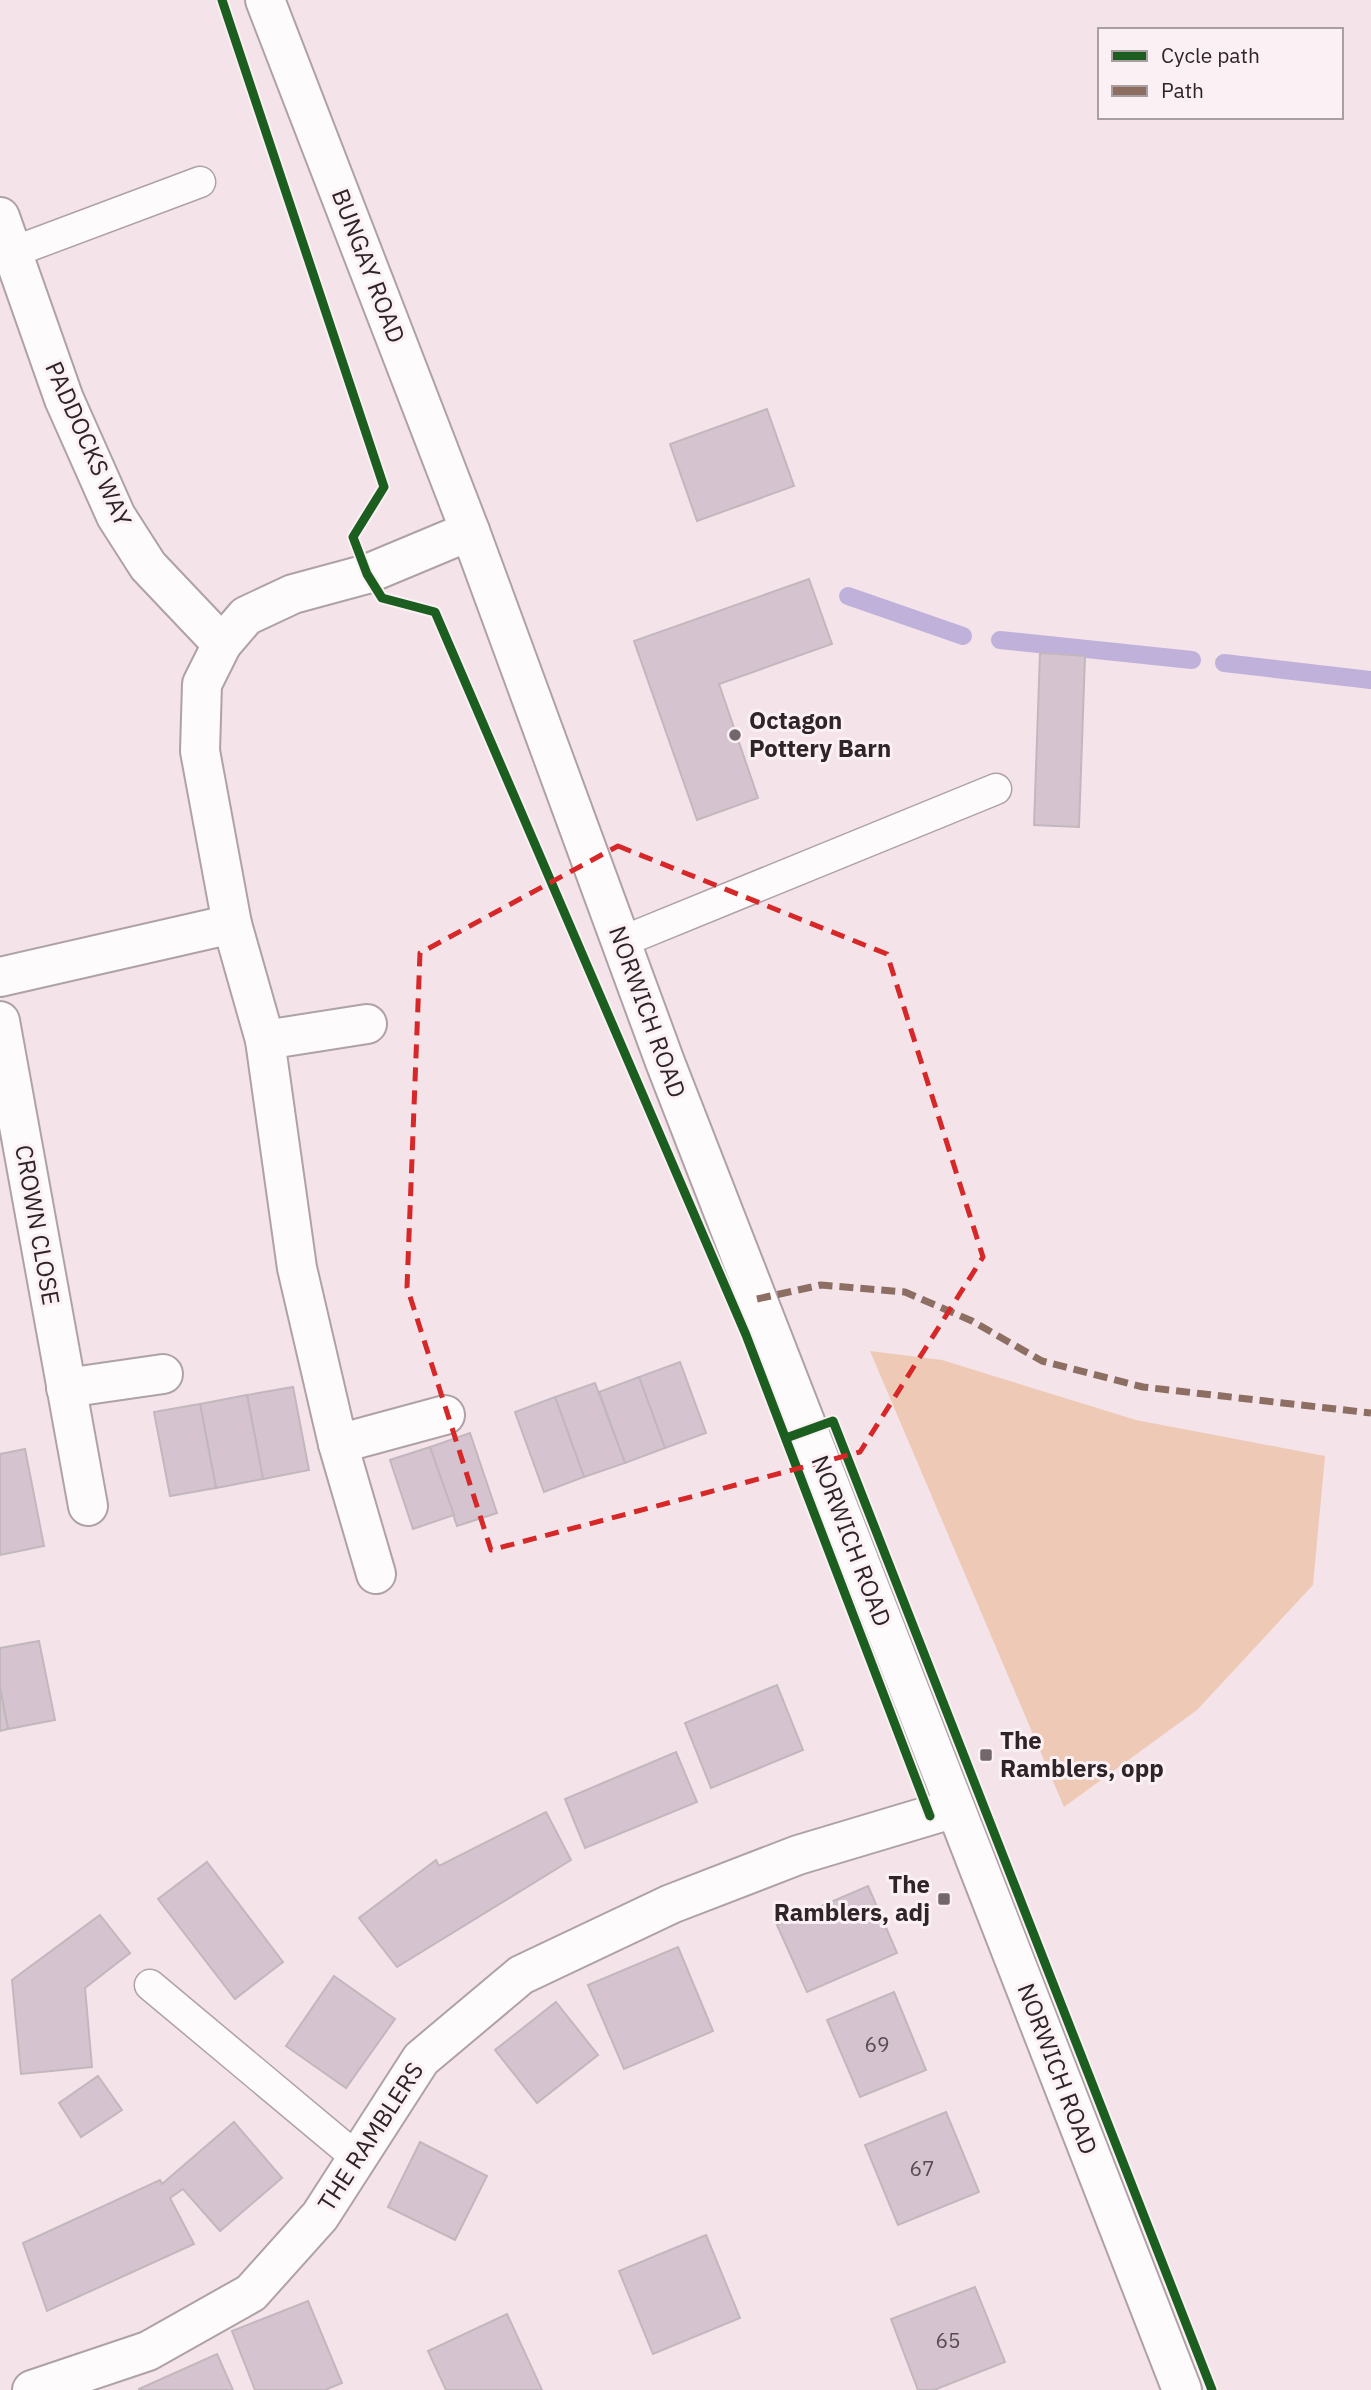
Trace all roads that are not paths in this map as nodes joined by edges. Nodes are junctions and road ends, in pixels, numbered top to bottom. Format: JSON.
{"nodes":[{"id":1,"x":265,"y":0,"type":"edge"},
{"id":2,"x":200,"y":182,"type":"dead end"},
{"id":3,"x":0,"y":216,"type":"edge"},
{"id":4,"x":13,"y":251,"type":"junction"},
{"id":5,"x":470,"y":531,"type":"junction"},
{"id":6,"x":222,"y":644,"type":"junction"},
{"id":7,"x":996,"y":789,"type":"dead end"},
{"id":8,"x":232,"y":924,"type":"junction"},
{"id":9,"x":621,"y":942,"type":"junction"},
{"id":10,"x":0,"y":977,"type":"edge"},
{"id":11,"x":0,"y":1021,"type":"edge"},
{"id":12,"x":368,"y":1024,"type":"dead end"},
{"id":13,"x":265,"y":1040,"type":"junction"},
{"id":14,"x":163,"y":1374,"type":"dead end"},
{"id":15,"x":66,"y":1388,"type":"junction"},
{"id":16,"x":445,"y":1415,"type":"dead end"},
{"id":17,"x":338,"y":1444,"type":"junction"},
{"id":18,"x":88,"y":1506,"type":"dead end"},
{"id":19,"x":376,"y":1574,"type":"dead end"},
{"id":20,"x":955,"y":1808,"type":"junction"},
{"id":21,"x":150,"y":1985,"type":"dead end"},
{"id":22,"x":357,"y":2158,"type":"junction"},
{"id":23,"x":32,"y":2390,"type":"edge"},
{"id":24,"x":1182,"y":2390,"type":"edge"}],
"edges":[{"from":1,"to":5,"type":"street","name":"BUNGAY ROAD"},
{"from":2,"to":4,"type":"lane"},
{"from":3,"to":4,"type":"street","name":"PADDOCKS WAY"},
{"from":4,"to":6,"type":"street","name":"PADDOCKS WAY"},
{"from":5,"to":6,"type":"street"},
{"from":5,"to":9,"type":"street","name":"NORWICH ROAD"},
{"from":6,"to":8,"type":"street"},
{"from":7,"to":9,"type":"lane"},
{"from":8,"to":10,"type":"street"},
{"from":8,"to":13,"type":"street"},
{"from":9,"to":20,"type":"street","name":"NORWICH ROAD"},
{"from":11,"to":15,"type":"street","name":"CROWN CLOSE"},
{"from":12,"to":13,"type":"street"},
{"from":13,"to":17,"type":"street"},
{"from":14,"to":15,"type":"street"},
{"from":15,"to":18,"type":"street","name":"CROWN CLOSE"},
{"from":16,"to":17,"type":"street"},
{"from":17,"to":19,"type":"street"},
{"from":20,"to":22,"type":"street","name":"THE RAMBLERS"},
{"from":20,"to":24,"type":"street","name":"NORWICH ROAD"},
{"from":21,"to":22,"type":"lane"},
{"from":22,"to":23,"type":"street","name":"THE RAMBLERS"}]}
